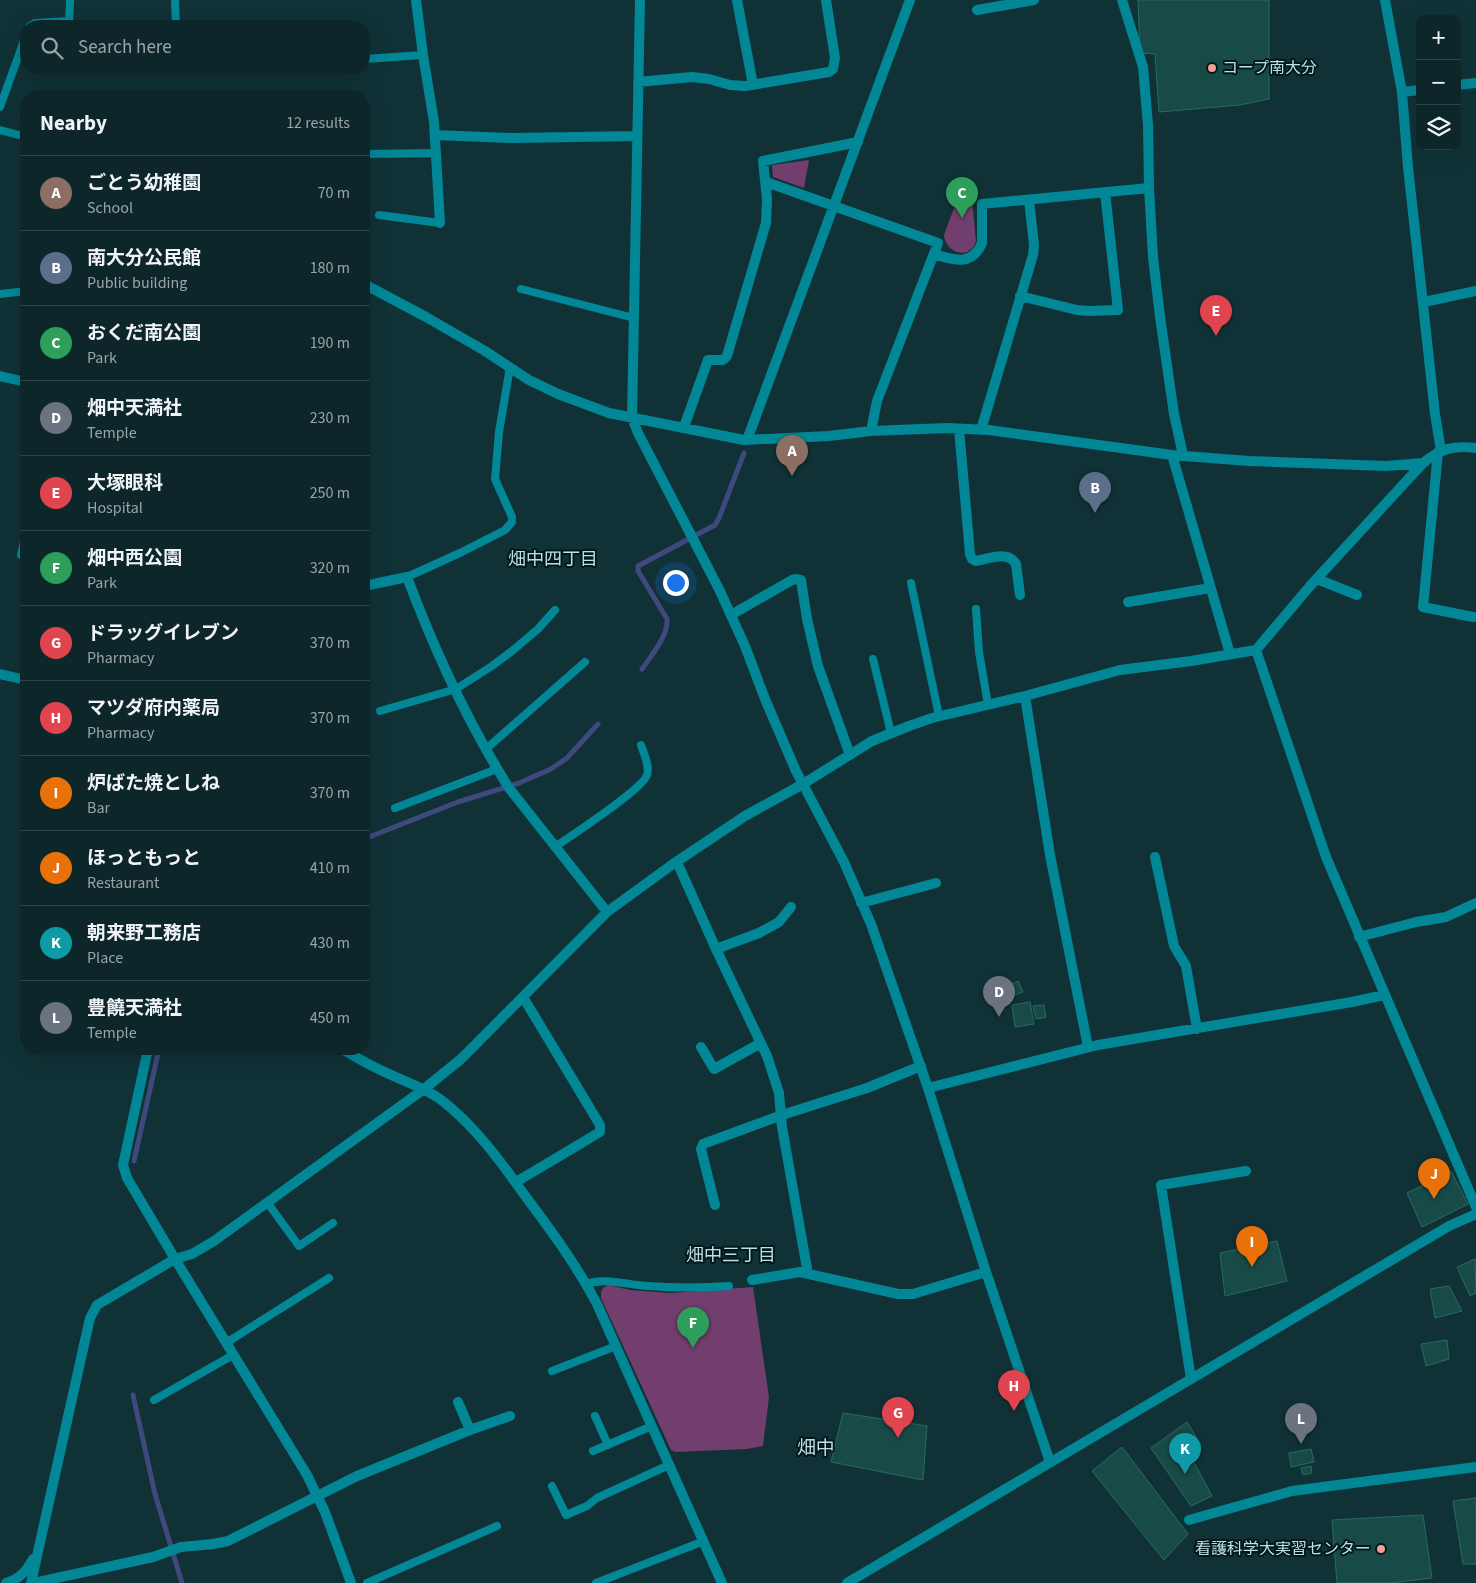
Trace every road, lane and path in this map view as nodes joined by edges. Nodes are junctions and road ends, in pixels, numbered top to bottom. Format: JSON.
{"nodes":[{"id":1,"x":70,"y":0,"type":"edge"},
{"id":2,"x":175,"y":0,"type":"edge"},
{"id":3,"x":416,"y":0,"type":"edge"},
{"id":4,"x":640,"y":0,"type":"edge"},
{"id":5,"x":737,"y":0,"type":"edge"},
{"id":6,"x":826,"y":0,"type":"edge"},
{"id":7,"x":910,"y":0,"type":"edge"},
{"id":8,"x":1034,"y":0,"type":"edge"},
{"id":9,"x":1122,"y":0,"type":"edge"},
{"id":10,"x":1385,"y":0,"type":"edge"},
{"id":11,"x":977,"y":10,"type":"dead end"},
{"id":12,"x":68,"y":20,"type":"edge"},
{"id":13,"x":176,"y":20,"type":"edge"},
{"id":14,"x":20,"y":52,"type":"edge"},
{"id":15,"x":423,"y":55,"type":"junction"},
{"id":16,"x":370,"y":59,"type":"edge"},
{"id":17,"x":638,"y":82,"type":"junction"},
{"id":18,"x":1476,"y":83,"type":"edge"},
{"id":19,"x":1461,"y":85,"type":"edge"},
{"id":20,"x":753,"y":86,"type":"junction"},
{"id":21,"x":1416,"y":90,"type":"edge"},
{"id":22,"x":1402,"y":92,"type":"junction"},
{"id":23,"x":0,"y":107,"type":"edge"},
{"id":24,"x":0,"y":130,"type":"edge"},
{"id":25,"x":20,"y":135,"type":"edge"},
{"id":26,"x":435,"y":135,"type":"junction"},
{"id":27,"x":637,"y":136,"type":"junction"},
{"id":28,"x":858,"y":142,"type":"junction"},
{"id":29,"x":436,"y":153,"type":"junction"},
{"id":30,"x":370,"y":154,"type":"edge"},
{"id":31,"x":766,"y":182,"type":"junction"},
{"id":32,"x":1149,"y":188,"type":"junction"},
{"id":33,"x":1104,"y":192,"type":"junction"},
{"id":34,"x":1029,"y":200,"type":"junction"},
{"id":35,"x":834,"y":206,"type":"junction"},
{"id":36,"x":379,"y":216,"type":"dead end"},
{"id":37,"x":440,"y":223,"type":"joint"},
{"id":38,"x":934,"y":254,"type":"junction"},
{"id":39,"x":370,"y":287,"type":"edge"},
{"id":40,"x":521,"y":289,"type":"dead end"},
{"id":41,"x":1476,"y":291,"type":"edge"},
{"id":42,"x":20,"y":292,"type":"edge"},
{"id":43,"x":0,"y":294,"type":"edge"},
{"id":44,"x":1020,"y":296,"type":"junction"},
{"id":45,"x":1424,"y":302,"type":"junction"},
{"id":46,"x":634,"y":318,"type":"junction"},
{"id":47,"x":510,"y":367,"type":"junction"},
{"id":48,"x":0,"y":376,"type":"edge"},
{"id":49,"x":20,"y":381,"type":"edge"},
{"id":50,"x":632,"y":418,"type":"junction"},
{"id":51,"x":684,"y":427,"type":"junction"},
{"id":52,"x":959,"y":429,"type":"junction"},
{"id":53,"x":980,"y":430,"type":"junction"},
{"id":54,"x":871,"y":431,"type":"junction"},
{"id":55,"x":747,"y":440,"type":"junction"},
{"id":56,"x":1476,"y":448,"type":"edge"},
{"id":57,"x":1439,"y":452,"type":"junction"},
{"id":58,"x":1178,"y":455,"type":"junction"},
{"id":59,"x":1423,"y":463,"type":"junction"},
{"id":60,"x":407,"y":577,"type":"junction"},
{"id":61,"x":1317,"y":579,"type":"junction"},
{"id":62,"x":911,"y":583,"type":"dead end"},
{"id":63,"x":370,"y":585,"type":"edge"},
{"id":64,"x":1210,"y":588,"type":"junction"},
{"id":65,"x":1020,"y":595,"type":"dead end"},
{"id":66,"x":1357,"y":595,"type":"dead end"},
{"id":67,"x":1128,"y":602,"type":"dead end"},
{"id":68,"x":976,"y":609,"type":"dead end"},
{"id":69,"x":555,"y":610,"type":"dead end"},
{"id":70,"x":730,"y":615,"type":"junction"},
{"id":71,"x":1473,"y":617,"type":"dead end"},
{"id":72,"x":1256,"y":650,"type":"junction"},
{"id":73,"x":1230,"y":654,"type":"junction"},
{"id":74,"x":874,"y":659,"type":"dead end"},
{"id":75,"x":585,"y":662,"type":"dead end"},
{"id":76,"x":0,"y":674,"type":"edge"},
{"id":77,"x":20,"y":679,"type":"edge"},
{"id":78,"x":456,"y":689,"type":"junction"},
{"id":79,"x":1025,"y":696,"type":"junction"},
{"id":80,"x":988,"y":705,"type":"junction"},
{"id":81,"x":380,"y":711,"type":"dead end"},
{"id":82,"x":939,"y":716,"type":"junction"},
{"id":83,"x":892,"y":733,"type":"junction"},
{"id":84,"x":641,"y":745,"type":"dead end"},
{"id":85,"x":486,"y":749,"type":"junction"},
{"id":86,"x":850,"y":755,"type":"junction"},
{"id":87,"x":497,"y":769,"type":"junction"},
{"id":88,"x":804,"y":784,"type":"junction"},
{"id":89,"x":395,"y":808,"type":"dead end"},
{"id":90,"x":555,"y":847,"type":"junction"},
{"id":91,"x":1155,"y":858,"type":"dead end"},
{"id":92,"x":677,"y":862,"type":"junction"},
{"id":93,"x":936,"y":883,"type":"dead end"},
{"id":94,"x":1476,"y":902,"type":"edge"},
{"id":95,"x":862,"y":903,"type":"junction"},
{"id":96,"x":791,"y":907,"type":"dead end"},
{"id":97,"x":607,"y":912,"type":"junction"},
{"id":98,"x":1359,"y":937,"type":"junction"},
{"id":99,"x":716,"y":949,"type":"junction"},
{"id":100,"x":1384,"y":995,"type":"junction"},
{"id":101,"x":523,"y":997,"type":"junction"},
{"id":102,"x":1197,"y":1029,"type":"junction"},
{"id":103,"x":761,"y":1043,"type":"junction"},
{"id":104,"x":700,"y":1047,"type":"dead end"},
{"id":105,"x":1088,"y":1047,"type":"junction"},
{"id":106,"x":147,"y":1055,"type":"edge"},
{"id":107,"x":353,"y":1055,"type":"edge"},
{"id":108,"x":921,"y":1066,"type":"junction"},
{"id":109,"x":928,"y":1088,"type":"junction"},
{"id":110,"x":424,"y":1089,"type":"junction"},
{"id":111,"x":782,"y":1115,"type":"junction"},
{"id":112,"x":1246,"y":1171,"type":"dead end"},
{"id":113,"x":516,"y":1182,"type":"junction"},
{"id":114,"x":267,"y":1202,"type":"junction"},
{"id":115,"x":715,"y":1205,"type":"dead end"},
{"id":116,"x":1476,"y":1207,"type":"edge"},
{"id":117,"x":1476,"y":1214,"type":"edge"},
{"id":118,"x":333,"y":1223,"type":"dead end"},
{"id":119,"x":174,"y":1260,"type":"junction"},
{"id":120,"x":986,"y":1272,"type":"junction"},
{"id":121,"x":808,"y":1274,"type":"junction"},
{"id":122,"x":329,"y":1278,"type":"dead end"},
{"id":123,"x":752,"y":1280,"type":"dead end"},
{"id":124,"x":586,"y":1284,"type":"junction"},
{"id":125,"x":730,"y":1286,"type":"dead end"},
{"id":126,"x":226,"y":1343,"type":"junction"},
{"id":127,"x":616,"y":1346,"type":"junction"},
{"id":128,"x":234,"y":1355,"type":"junction"},
{"id":129,"x":552,"y":1372,"type":"dead end"},
{"id":130,"x":1191,"y":1379,"type":"junction"},
{"id":131,"x":154,"y":1400,"type":"dead end"},
{"id":132,"x":458,"y":1402,"type":"dead end"},
{"id":133,"x":510,"y":1416,"type":"dead end"},
{"id":134,"x":596,"y":1416,"type":"dead end"},
{"id":135,"x":652,"y":1426,"type":"junction"},
{"id":136,"x":470,"y":1430,"type":"junction"},
{"id":137,"x":608,"y":1445,"type":"junction"},
{"id":138,"x":593,"y":1451,"type":"dead end"},
{"id":139,"x":1050,"y":1462,"type":"junction"},
{"id":140,"x":670,"y":1464,"type":"junction"},
{"id":141,"x":1476,"y":1467,"type":"edge"},
{"id":142,"x":552,"y":1486,"type":"dead end"},
{"id":143,"x":318,"y":1496,"type":"junction"},
{"id":144,"x":1189,"y":1520,"type":"dead end"},
{"id":145,"x":497,"y":1526,"type":"dead end"},
{"id":146,"x":704,"y":1541,"type":"junction"},
{"id":147,"x":38,"y":1547,"type":"junction"},
{"id":148,"x":50,"y":1581,"type":"edge"},
{"id":149,"x":6,"y":1583,"type":"edge"},
{"id":150,"x":33,"y":1583,"type":"edge"},
{"id":151,"x":351,"y":1583,"type":"edge"},
{"id":152,"x":367,"y":1583,"type":"edge"},
{"id":153,"x":596,"y":1583,"type":"edge"},
{"id":154,"x":722,"y":1583,"type":"edge"},
{"id":155,"x":847,"y":1583,"type":"edge"}],
"edges":[{"from":1,"to":12,"type":"lane"},
{"from":2,"to":13,"type":"lane"},
{"from":3,"to":15,"type":"street"},
{"from":4,"to":17,"type":"street"},
{"from":5,"to":20,"type":"street"},
{"from":6,"to":20,"type":"street"},
{"from":7,"to":28,"type":"street"},
{"from":8,"to":11,"type":"street"},
{"from":9,"to":32,"type":"street"},
{"from":10,"to":22,"type":"street"},
{"from":14,"to":23,"type":"lane"},
{"from":15,"to":16,"type":"lane"},
{"from":15,"to":26,"type":"street"},
{"from":17,"to":20,"type":"street"},
{"from":17,"to":27,"type":"street"},
{"from":18,"to":19,"type":"street"},
{"from":21,"to":22,"type":"street"},
{"from":22,"to":45,"type":"street"},
{"from":24,"to":25,"type":"lane"},
{"from":26,"to":27,"type":"street"},
{"from":26,"to":29,"type":"street"},
{"from":27,"to":46,"type":"street"},
{"from":28,"to":31,"type":"street"},
{"from":28,"to":35,"type":"street"},
{"from":29,"to":30,"type":"lane"},
{"from":29,"to":37,"type":"street"},
{"from":31,"to":35,"type":"street"},
{"from":31,"to":51,"type":"street"},
{"from":32,"to":33,"type":"street"},
{"from":32,"to":58,"type":"street"},
{"from":33,"to":34,"type":"street"},
{"from":33,"to":44,"type":"street"},
{"from":34,"to":38,"type":"street"},
{"from":34,"to":44,"type":"street"},
{"from":35,"to":38,"type":"street"},
{"from":35,"to":55,"type":"street"},
{"from":36,"to":37,"type":"lane"},
{"from":38,"to":54,"type":"street"},
{"from":39,"to":47,"type":"street"},
{"from":40,"to":46,"type":"lane"},
{"from":41,"to":45,"type":"street"},
{"from":42,"to":43,"type":"lane"},
{"from":44,"to":53,"type":"street"},
{"from":45,"to":57,"type":"street"},
{"from":46,"to":50,"type":"street"},
{"from":47,"to":50,"type":"street"},
{"from":47,"to":60,"type":"lane"},
{"from":48,"to":49,"type":"street"},
{"from":50,"to":51,"type":"street"},
{"from":50,"to":70,"type":"street"},
{"from":51,"to":55,"type":"street"},
{"from":52,"to":53,"type":"street"},
{"from":52,"to":54,"type":"street"},
{"from":52,"to":65,"type":"street"},
{"from":53,"to":58,"type":"street"},
{"from":54,"to":55,"type":"street"},
{"from":56,"to":57,"type":"street"},
{"from":57,"to":59,"type":"street"},
{"from":57,"to":71,"type":"street"},
{"from":58,"to":59,"type":"street"},
{"from":58,"to":64,"type":"street"},
{"from":59,"to":61,"type":"street"},
{"from":60,"to":63,"type":"street"},
{"from":60,"to":78,"type":"street"},
{"from":61,"to":66,"type":"street"},
{"from":61,"to":72,"type":"street"},
{"from":62,"to":82,"type":"lane"},
{"from":64,"to":67,"type":"street"},
{"from":64,"to":73,"type":"street"},
{"from":68,"to":80,"type":"lane"},
{"from":69,"to":78,"type":"lane"},
{"from":70,"to":86,"type":"street"},
{"from":70,"to":88,"type":"street"},
{"from":72,"to":73,"type":"street"},
{"from":72,"to":98,"type":"street"},
{"from":73,"to":79,"type":"street"},
{"from":74,"to":83,"type":"lane"},
{"from":75,"to":85,"type":"lane"},
{"from":76,"to":77,"type":"street"},
{"from":78,"to":81,"type":"lane"},
{"from":78,"to":85,"type":"street"},
{"from":79,"to":80,"type":"street"},
{"from":79,"to":105,"type":"street"},
{"from":80,"to":82,"type":"street"},
{"from":82,"to":83,"type":"street"},
{"from":83,"to":86,"type":"street"},
{"from":84,"to":90,"type":"lane"},
{"from":85,"to":87,"type":"street"},
{"from":86,"to":88,"type":"street"},
{"from":87,"to":89,"type":"lane"},
{"from":87,"to":90,"type":"street"},
{"from":88,"to":92,"type":"street"},
{"from":88,"to":95,"type":"street"},
{"from":90,"to":97,"type":"street"},
{"from":91,"to":102,"type":"street"},
{"from":92,"to":97,"type":"street"},
{"from":92,"to":99,"type":"street"},
{"from":93,"to":95,"type":"street"},
{"from":94,"to":98,"type":"street"},
{"from":95,"to":108,"type":"street"},
{"from":96,"to":99,"type":"street"},
{"from":97,"to":101,"type":"street"},
{"from":98,"to":100,"type":"street"},
{"from":99,"to":103,"type":"street"},
{"from":100,"to":102,"type":"street"},
{"from":100,"to":116,"type":"street"},
{"from":101,"to":110,"type":"street"},
{"from":101,"to":113,"type":"street"},
{"from":102,"to":105,"type":"street"},
{"from":103,"to":104,"type":"street"},
{"from":103,"to":111,"type":"street"},
{"from":105,"to":109,"type":"street"},
{"from":106,"to":119,"type":"street"},
{"from":107,"to":110,"type":"street"},
{"from":108,"to":109,"type":"street"},
{"from":108,"to":111,"type":"street"},
{"from":109,"to":120,"type":"street"},
{"from":110,"to":113,"type":"street"},
{"from":110,"to":114,"type":"street"},
{"from":111,"to":115,"type":"street"},
{"from":111,"to":121,"type":"street"},
{"from":112,"to":130,"type":"street"},
{"from":113,"to":124,"type":"street"},
{"from":114,"to":118,"type":"lane"},
{"from":114,"to":119,"type":"street"},
{"from":117,"to":130,"type":"street"},
{"from":119,"to":126,"type":"street"},
{"from":119,"to":147,"type":"street"},
{"from":120,"to":121,"type":"street"},
{"from":120,"to":139,"type":"street"},
{"from":121,"to":123,"type":"street"},
{"from":122,"to":126,"type":"lane"},
{"from":124,"to":125,"type":"lane"},
{"from":124,"to":127,"type":"street"},
{"from":126,"to":128,"type":"street"},
{"from":127,"to":129,"type":"lane"},
{"from":127,"to":135,"type":"street"},
{"from":128,"to":131,"type":"lane"},
{"from":128,"to":143,"type":"street"},
{"from":130,"to":139,"type":"street"},
{"from":132,"to":136,"type":"street"},
{"from":133,"to":136,"type":"street"},
{"from":134,"to":137,"type":"lane"},
{"from":135,"to":137,"type":"lane"},
{"from":135,"to":140,"type":"street"},
{"from":136,"to":143,"type":"street"},
{"from":137,"to":138,"type":"lane"},
{"from":139,"to":155,"type":"street"},
{"from":140,"to":142,"type":"lane"},
{"from":140,"to":146,"type":"street"},
{"from":141,"to":144,"type":"street"},
{"from":143,"to":148,"type":"street"},
{"from":143,"to":151,"type":"street"},
{"from":145,"to":152,"type":"lane"},
{"from":146,"to":153,"type":"lane"},
{"from":146,"to":154,"type":"street"},
{"from":147,"to":149,"type":"street"},
{"from":147,"to":150,"type":"street"},
{"from":148,"to":150,"type":"street"}]}
